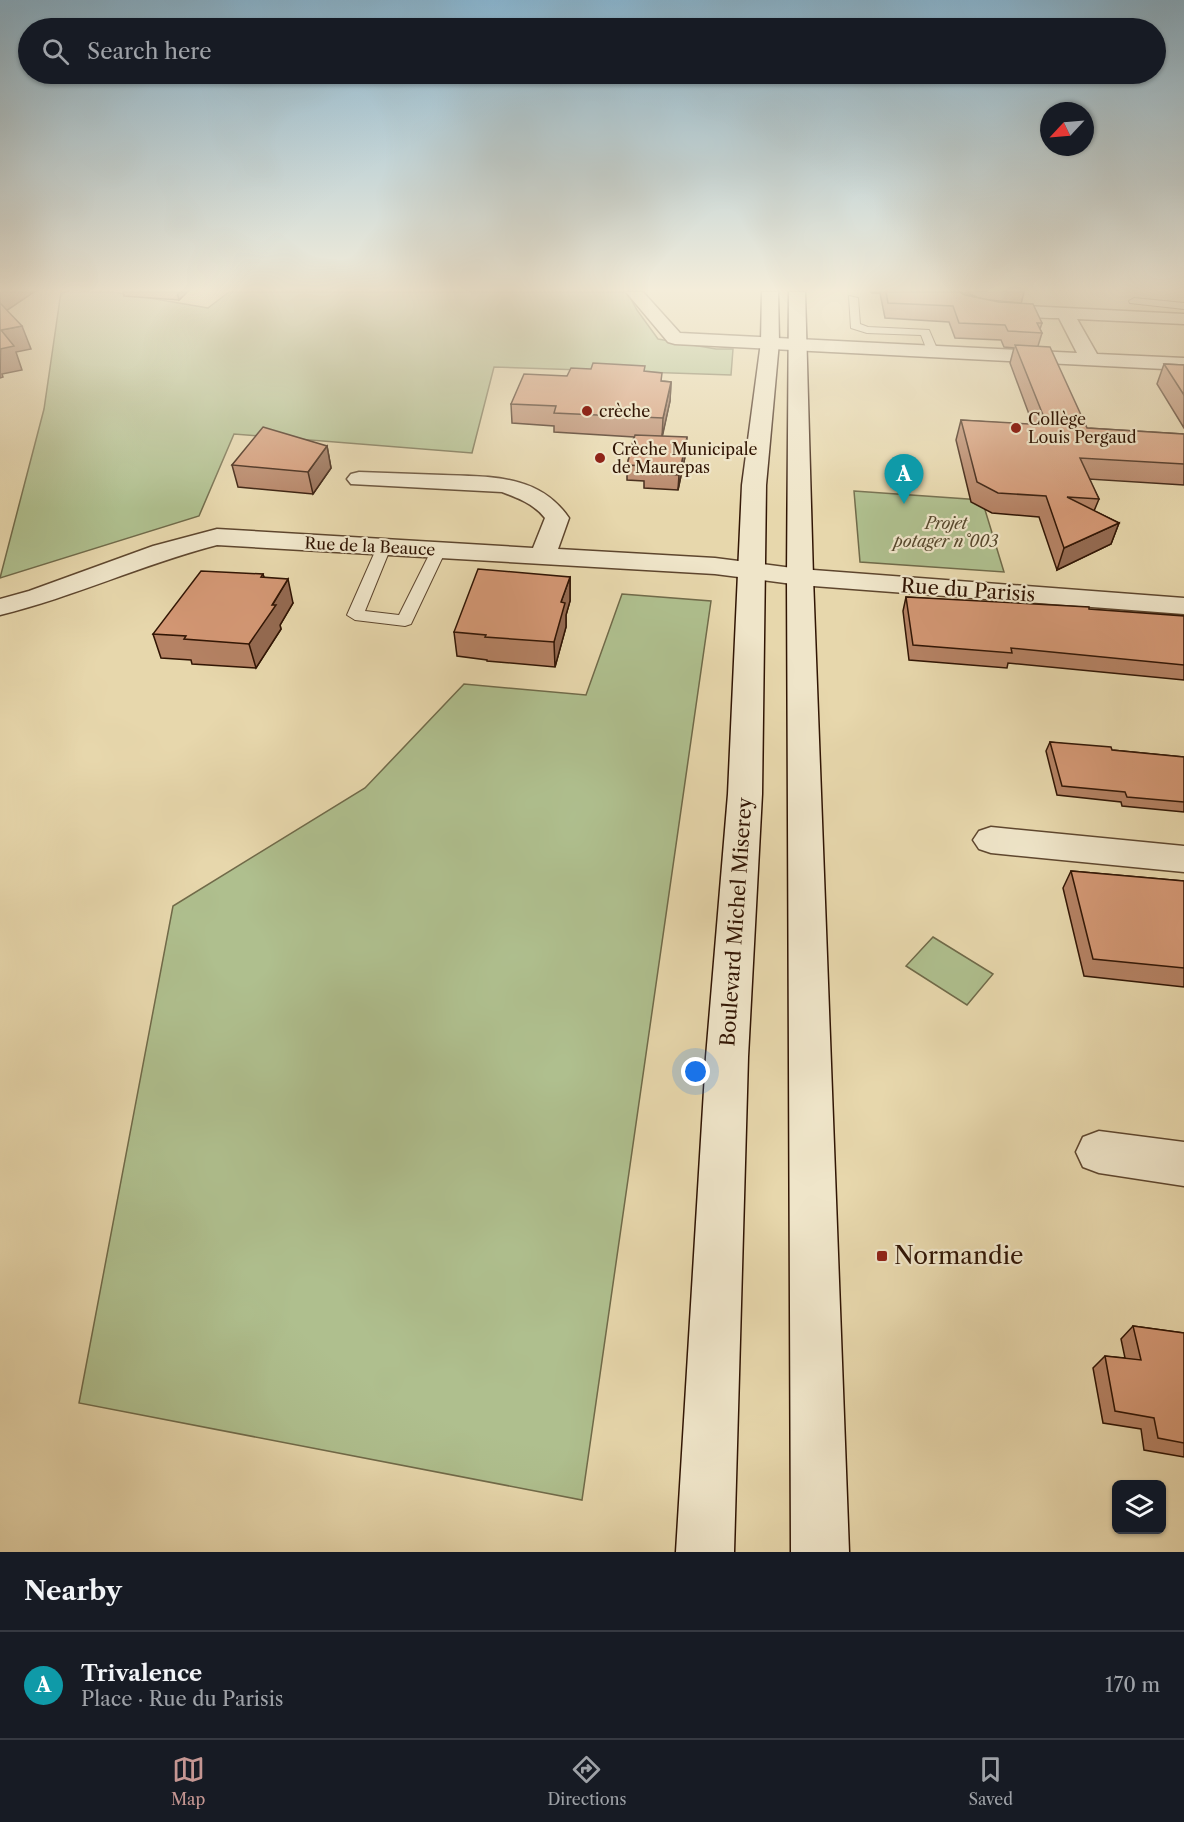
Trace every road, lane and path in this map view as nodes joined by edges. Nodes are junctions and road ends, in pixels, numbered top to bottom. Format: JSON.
{"nodes":[{"id":1,"x":779,"y":364,"type":"edge"},
{"id":2,"x":785,"y":364,"type":"edge"},
{"id":3,"x":360,"y":479,"type":"dead end"},
{"id":4,"x":384,"y":547,"type":"junction"},
{"id":5,"x":438,"y":550,"type":"junction"},
{"id":6,"x":543,"y":556,"type":"junction"},
{"id":7,"x":752,"y":570,"type":"junction"},
{"id":8,"x":800,"y":577,"type":"junction"},
{"id":9,"x":1184,"y":606,"type":"edge"},
{"id":10,"x":0,"y":607,"type":"edge"},
{"id":11,"x":991,"y":840,"type":"dead end"},
{"id":12,"x":1184,"y":859,"type":"edge"},
{"id":13,"x":1099,"y":1152,"type":"dead end"},
{"id":14,"x":1184,"y":1164,"type":"edge"},
{"id":15,"x":705,"y":1552,"type":"edge"},
{"id":16,"x":820,"y":1552,"type":"edge"}],
"edges":[{"from":1,"to":7,"type":"street","name":"Boulevard Michel Miserey"},
{"from":2,"to":8,"type":"street","name":"Boulevard Michel Miserey"},
{"from":3,"to":6,"type":"street"},
{"from":4,"to":5,"type":"street","name":"Rue de la Beauce"},
{"from":4,"to":5,"type":"lane"},
{"from":4,"to":10,"type":"street","name":"Rue de la Beauce"},
{"from":5,"to":6,"type":"street","name":"Rue de la Beauce"},
{"from":6,"to":7,"type":"street","name":"Rue de la Beauce"},
{"from":7,"to":8,"type":"street","name":"Rue du Parisis"},
{"from":7,"to":15,"type":"street","name":"Boulevard Michel Miserey"},
{"from":8,"to":9,"type":"street","name":"Rue du Parisis"},
{"from":8,"to":16,"type":"street","name":"Boulevard Michel Miserey"},
{"from":11,"to":12,"type":"street"},
{"from":13,"to":14,"type":"street"}]}
